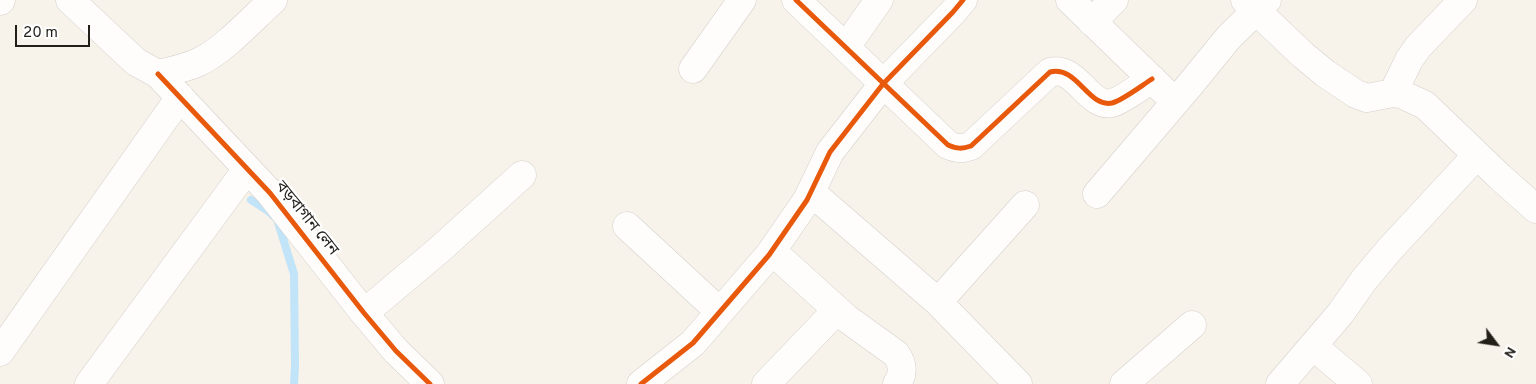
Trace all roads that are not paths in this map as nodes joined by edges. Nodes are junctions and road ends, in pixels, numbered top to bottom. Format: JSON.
{"nodes":[{"id":1,"x":70,"y":0,"type":"edge"},
{"id":2,"x":273,"y":0,"type":"edge"},
{"id":3,"x":742,"y":0,"type":"edge"},
{"id":4,"x":796,"y":0,"type":"edge"},
{"id":5,"x":879,"y":0,"type":"edge"},
{"id":6,"x":963,"y":0,"type":"edge"},
{"id":7,"x":1070,"y":0,"type":"edge"},
{"id":8,"x":1114,"y":0,"type":"edge"},
{"id":9,"x":1463,"y":0,"type":"edge"},
{"id":10,"x":1256,"y":4,"type":"edge"},
{"id":11,"x":1092,"y":22,"type":"junction"},
{"id":12,"x":846,"y":47,"type":"junction"},
{"id":13,"x":693,"y":69,"type":"dead end"},
{"id":14,"x":158,"y":74,"type":"junction"},
{"id":15,"x":1152,"y":79,"type":"junction"},
{"id":16,"x":883,"y":84,"type":"junction"},
{"id":17,"x":1393,"y":93,"type":"junction"},
{"id":18,"x":180,"y":97,"type":"junction"},
{"id":19,"x":1176,"y":102,"type":"junction"},
{"id":20,"x":1477,"y":155,"type":"junction"},
{"id":21,"x":247,"y":169,"type":"junction"},
{"id":22,"x":522,"y":175,"type":"dead end"},
{"id":23,"x":811,"y":192,"type":"junction"},
{"id":24,"x":1096,"y":194,"type":"dead end"},
{"id":25,"x":1025,"y":205,"type":"dead end"},
{"id":26,"x":1536,"y":209,"type":"edge"},
{"id":27,"x":627,"y":226,"type":"dead end"},
{"id":28,"x":772,"y":251,"type":"junction"},
{"id":29,"x":938,"y":302,"type":"junction"},
{"id":30,"x":837,"y":310,"type":"junction"},
{"id":31,"x":720,"y":312,"type":"junction"},
{"id":32,"x":364,"y":313,"type":"junction"},
{"id":33,"x":1192,"y":325,"type":"dead end"},
{"id":34,"x":1313,"y":346,"type":"junction"},
{"id":35,"x":0,"y":352,"type":"edge"},
{"id":36,"x":89,"y":384,"type":"edge"},
{"id":37,"x":430,"y":384,"type":"edge"},
{"id":38,"x":642,"y":384,"type":"edge"},
{"id":39,"x":766,"y":384,"type":"edge"},
{"id":40,"x":897,"y":384,"type":"edge"},
{"id":41,"x":1018,"y":384,"type":"edge"},
{"id":42,"x":1124,"y":384,"type":"edge"},
{"id":43,"x":1280,"y":384,"type":"edge"},
{"id":44,"x":1358,"y":384,"type":"edge"}],
"edges":[{"from":1,"to":14,"type":"street","name":"বড়বাগান লেন"},
{"from":2,"to":14,"type":"street"},
{"from":3,"to":13,"type":"street"},
{"from":4,"to":12,"type":"street"},
{"from":5,"to":12,"type":"street"},
{"from":6,"to":16,"type":"street"},
{"from":7,"to":11,"type":"street"},
{"from":8,"to":11,"type":"street"},
{"from":9,"to":17,"type":"street"},
{"from":10,"to":17,"type":"street"},
{"from":10,"to":19,"type":"street"},
{"from":11,"to":15,"type":"street"},
{"from":12,"to":16,"type":"street"},
{"from":14,"to":18,"type":"street","name":"বড়বাগান লেন"},
{"from":15,"to":16,"type":"street"},
{"from":15,"to":19,"type":"street"},
{"from":16,"to":23,"type":"street"},
{"from":17,"to":20,"type":"street"},
{"from":18,"to":21,"type":"street","name":"বড়বাগান লেন"},
{"from":18,"to":35,"type":"street"},
{"from":19,"to":24,"type":"street"},
{"from":20,"to":26,"type":"street"},
{"from":20,"to":34,"type":"street"},
{"from":21,"to":32,"type":"street","name":"বড়বাগান লেন"},
{"from":21,"to":36,"type":"street"},
{"from":22,"to":32,"type":"street"},
{"from":23,"to":28,"type":"street"},
{"from":23,"to":29,"type":"street"},
{"from":25,"to":29,"type":"street"},
{"from":27,"to":31,"type":"street"},
{"from":28,"to":30,"type":"street"},
{"from":28,"to":31,"type":"street"},
{"from":29,"to":41,"type":"street"},
{"from":30,"to":39,"type":"street"},
{"from":30,"to":40,"type":"street"},
{"from":31,"to":38,"type":"street"},
{"from":32,"to":37,"type":"street","name":"বড়বাগান লেন"},
{"from":33,"to":42,"type":"street"},
{"from":34,"to":43,"type":"street"},
{"from":34,"to":44,"type":"street"}]}
